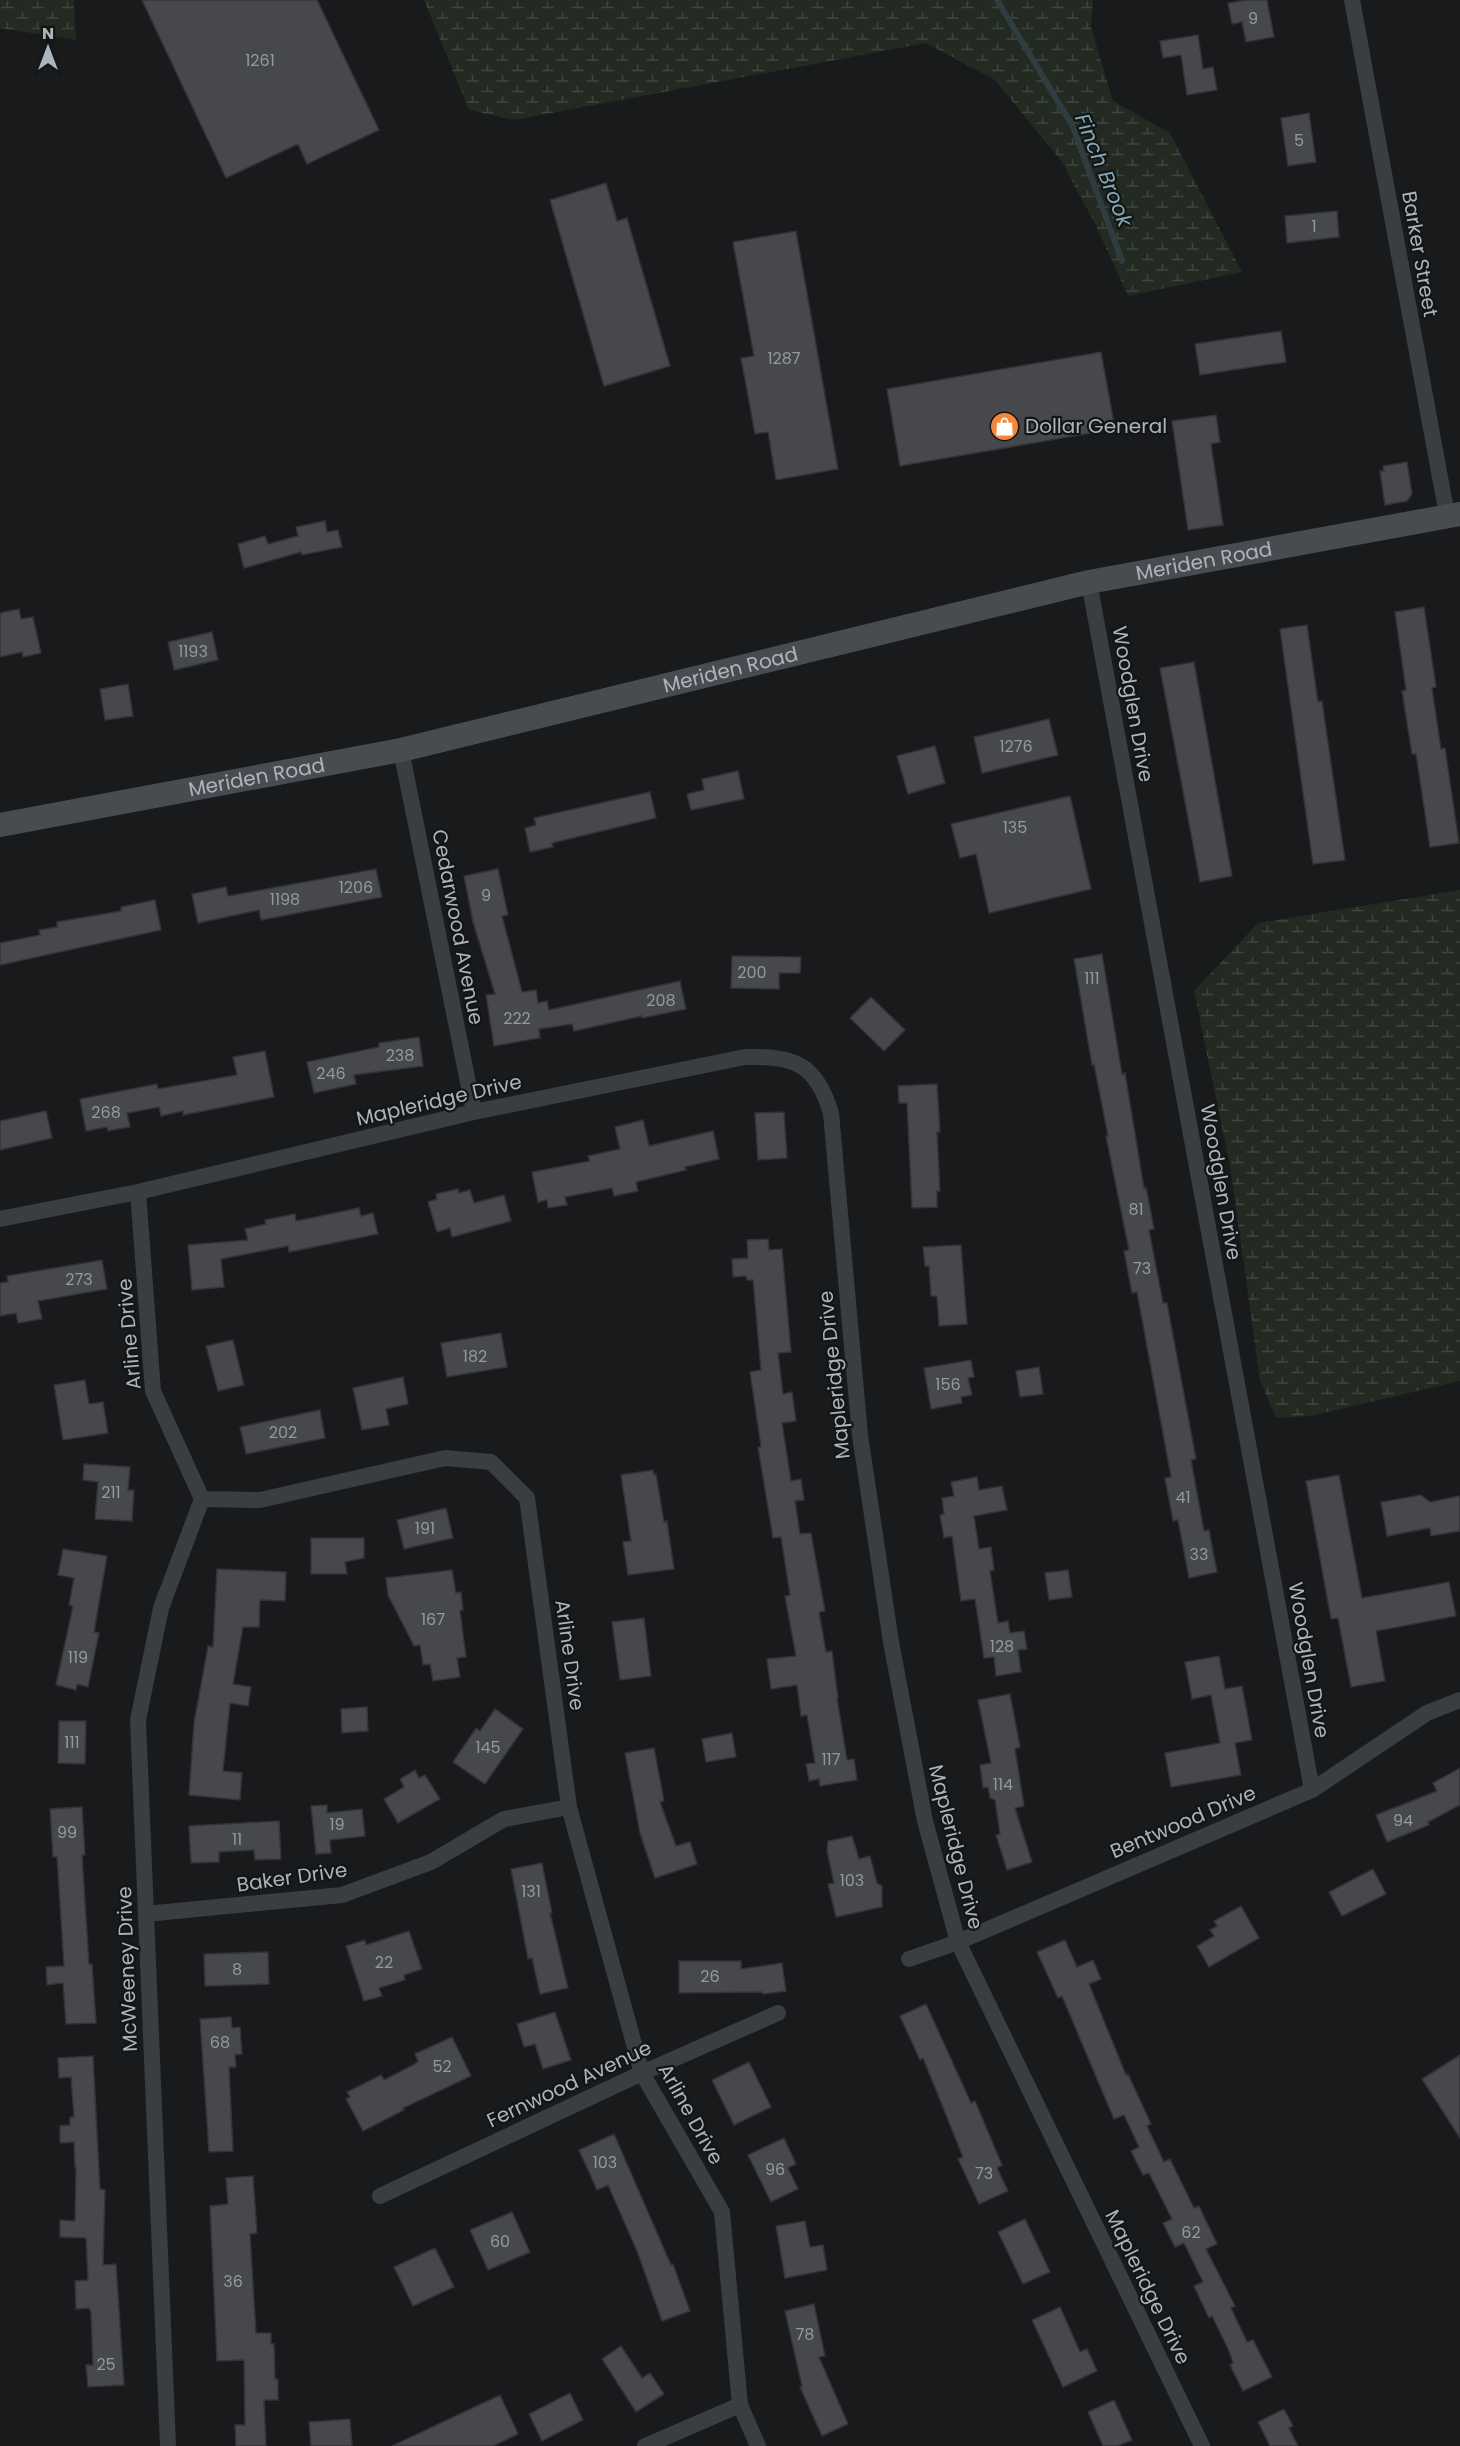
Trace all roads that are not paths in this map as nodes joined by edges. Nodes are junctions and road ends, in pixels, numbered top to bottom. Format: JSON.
{"nodes":[{"id":1,"x":1352,"y":0,"type":"edge"},
{"id":2,"x":1453,"y":515,"type":"edge"},
{"id":3,"x":1089,"y":582,"type":"junction"},
{"id":4,"x":401,"y":750,"type":"junction"},
{"id":5,"x":0,"y":825,"type":"edge"},
{"id":6,"x":474,"y":1112,"type":"junction"},
{"id":7,"x":138,"y":1192,"type":"junction"},
{"id":8,"x":0,"y":1219,"type":"edge"},
{"id":9,"x":202,"y":1499,"type":"junction"},
{"id":10,"x":1460,"y":1700,"type":"edge"},
{"id":11,"x":1311,"y":1790,"type":"junction"},
{"id":12,"x":569,"y":1807,"type":"junction"},
{"id":13,"x":146,"y":1914,"type":"junction"},
{"id":14,"x":958,"y":1942,"type":"junction"},
{"id":15,"x":909,"y":1959,"type":"dead end"},
{"id":16,"x":778,"y":2013,"type":"dead end"},
{"id":17,"x":642,"y":2073,"type":"junction"},
{"id":18,"x":380,"y":2196,"type":"dead end"},
{"id":19,"x":740,"y":2405,"type":"junction"},
{"id":20,"x":168,"y":2446,"type":"edge"},
{"id":21,"x":645,"y":2446,"type":"edge"},
{"id":22,"x":758,"y":2446,"type":"edge"},
{"id":23,"x":1202,"y":2446,"type":"edge"}],
"edges":[{"from":1,"to":2,"type":"street","name":"Barker Street"},
{"from":2,"to":3,"type":"main road","name":"Meriden Road"},
{"from":3,"to":4,"type":"main road","name":"Meriden Road"},
{"from":3,"to":11,"type":"street","name":"Woodglen Drive"},
{"from":4,"to":5,"type":"main road","name":"Meriden Road"},
{"from":4,"to":6,"type":"street","name":"Cedarwood Avenue"},
{"from":6,"to":7,"type":"street","name":"Mapleridge Drive"},
{"from":6,"to":14,"type":"street","name":"Mapleridge Drive"},
{"from":7,"to":8,"type":"street","name":"Mapleridge Drive"},
{"from":7,"to":9,"type":"street","name":"Arline Drive"},
{"from":9,"to":12,"type":"street","name":"Arline Drive"},
{"from":9,"to":13,"type":"street","name":"McWeeney Drive"},
{"from":10,"to":11,"type":"street","name":"Bentwood Drive"},
{"from":11,"to":14,"type":"street","name":"Bentwood Drive"},
{"from":12,"to":13,"type":"street","name":"Baker Drive"},
{"from":12,"to":17,"type":"street","name":"Arline Drive"},
{"from":13,"to":20,"type":"street","name":"McWeeney Drive"},
{"from":14,"to":15,"type":"street","name":"Bentwood Drive"},
{"from":14,"to":23,"type":"street","name":"Mapleridge Drive"},
{"from":16,"to":17,"type":"street","name":"Fernwood Avenue"},
{"from":17,"to":18,"type":"street","name":"Fernwood Avenue"},
{"from":17,"to":19,"type":"street","name":"Arline Drive"},
{"from":19,"to":21,"type":"street"},
{"from":19,"to":22,"type":"street","name":"Arline Drive"}]}
